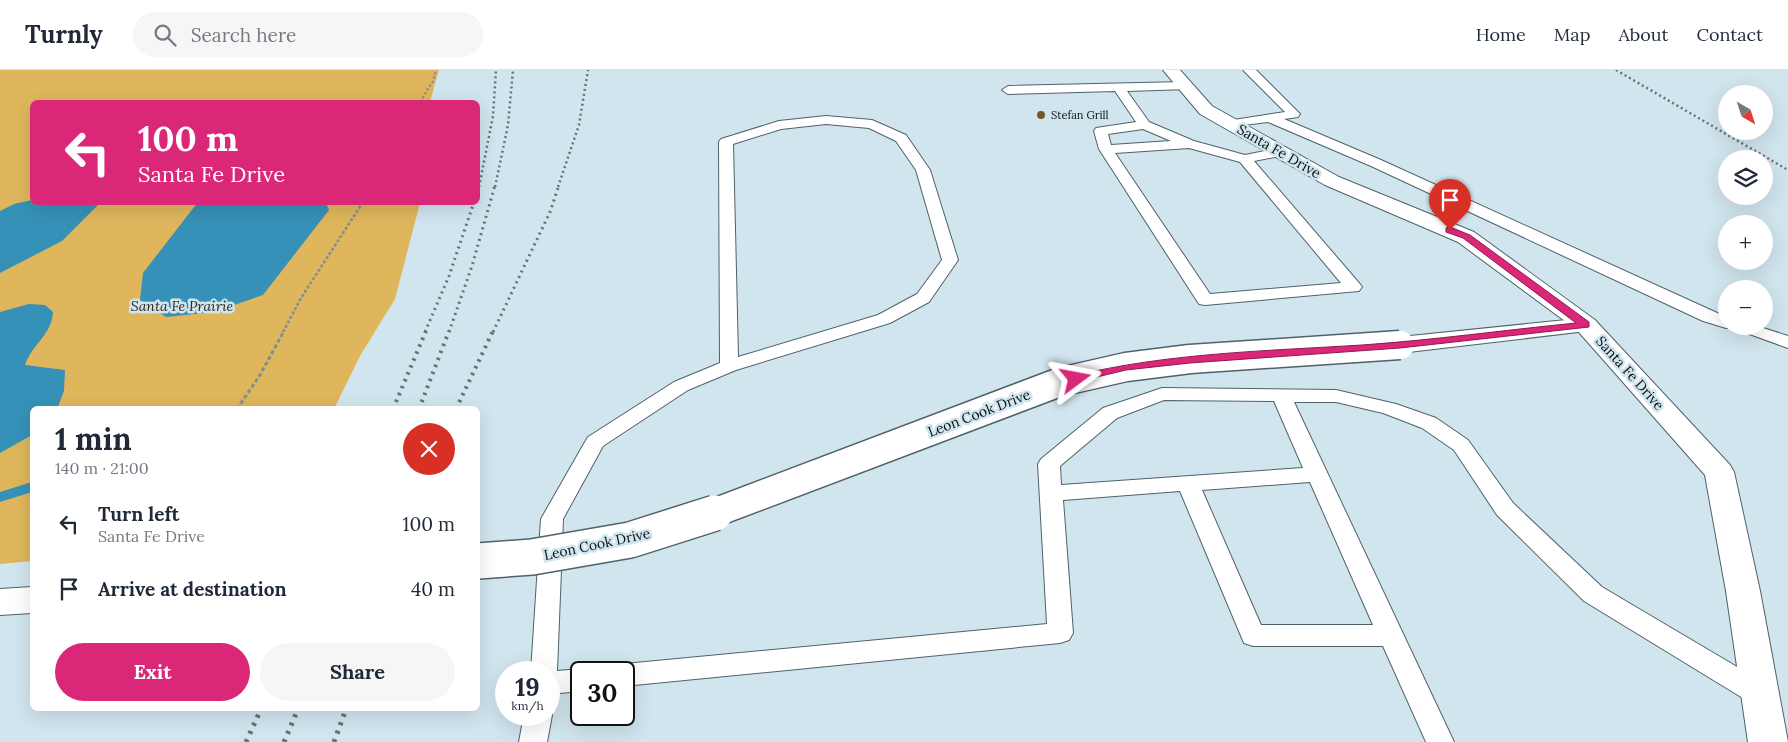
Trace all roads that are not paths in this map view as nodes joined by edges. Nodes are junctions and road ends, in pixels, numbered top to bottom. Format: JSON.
{"nodes":[{"id":1,"x":1249,"y":70,"type":"edge"},
{"id":2,"x":1178,"y":78,"type":"edge"},
{"id":3,"x":1118,"y":87,"type":"junction"},
{"id":4,"x":1008,"y":90,"type":"dead end"},
{"id":5,"x":1269,"y":118,"type":"junction"},
{"id":6,"x":1232,"y":124,"type":"junction"},
{"id":7,"x":1144,"y":125,"type":"junction"},
{"id":8,"x":1188,"y":144,"type":"junction"},
{"id":9,"x":1106,"y":149,"type":"junction"},
{"id":10,"x":1280,"y":152,"type":"junction"},
{"id":11,"x":1245,"y":160,"type":"junction"},
{"id":12,"x":1718,"y":320,"type":"edge"},
{"id":13,"x":1586,"y":325,"type":"junction"},
{"id":14,"x":1766,"y":335,"type":"edge"},
{"id":15,"x":1788,"y":342,"type":"edge"},
{"id":16,"x":730,"y":366,"type":"junction"},
{"id":17,"x":1281,"y":395,"type":"junction"},
{"id":18,"x":1317,"y":474,"type":"junction"},
{"id":19,"x":1188,"y":483,"type":"junction"},
{"id":20,"x":1051,"y":493,"type":"junction"},
{"id":21,"x":480,"y":561,"type":"edge"},
{"id":22,"x":30,"y":600,"type":"edge"},
{"id":23,"x":0,"y":602,"type":"edge"},
{"id":24,"x":1391,"y":635,"type":"junction"},
{"id":25,"x":545,"y":661,"type":"edge"},
{"id":26,"x":635,"y":674,"type":"edge"},
{"id":27,"x":1761,"y":696,"type":"junction"},
{"id":28,"x":536,"y":726,"type":"edge"},
{"id":29,"x":533,"y":742,"type":"edge"},
{"id":30,"x":1440,"y":742,"type":"edge"},
{"id":31,"x":1768,"y":742,"type":"edge"}],
"edges":[{"from":1,"to":5,"type":"lane"},
{"from":2,"to":3,"type":"lane"},
{"from":2,"to":6,"type":"street","name":"Santa Fe Drive"},
{"from":3,"to":4,"type":"lane"},
{"from":3,"to":7,"type":"lane"},
{"from":5,"to":6,"type":"lane"},
{"from":5,"to":12,"type":"lane"},
{"from":6,"to":10,"type":"street","name":"Santa Fe Drive"},
{"from":7,"to":8,"type":"lane"},
{"from":7,"to":9,"type":"lane"},
{"from":8,"to":9,"type":"lane"},
{"from":8,"to":11,"type":"lane"},
{"from":9,"to":11,"type":"lane"},
{"from":10,"to":11,"type":"lane"},
{"from":10,"to":13,"type":"street","name":"Santa Fe Drive"},
{"from":13,"to":21,"type":"street","name":"Leon Cook Drive","bridge":true},
{"from":13,"to":27,"type":"street","name":"Santa Fe Drive"},
{"from":14,"to":15,"type":"lane"},
{"from":16,"to":16,"type":"lane"},
{"from":16,"to":25,"type":"lane"},
{"from":17,"to":18,"type":"lane"},
{"from":17,"to":20,"type":"lane"},
{"from":17,"to":27,"type":"lane"},
{"from":18,"to":19,"type":"lane"},
{"from":18,"to":24,"type":"lane"},
{"from":19,"to":20,"type":"lane"},
{"from":19,"to":24,"type":"lane"},
{"from":20,"to":26,"type":"lane"},
{"from":22,"to":23,"type":"street"},
{"from":24,"to":30,"type":"lane"},
{"from":27,"to":31,"type":"street","name":"Santa Fe Drive"},
{"from":28,"to":29,"type":"lane"}]}
